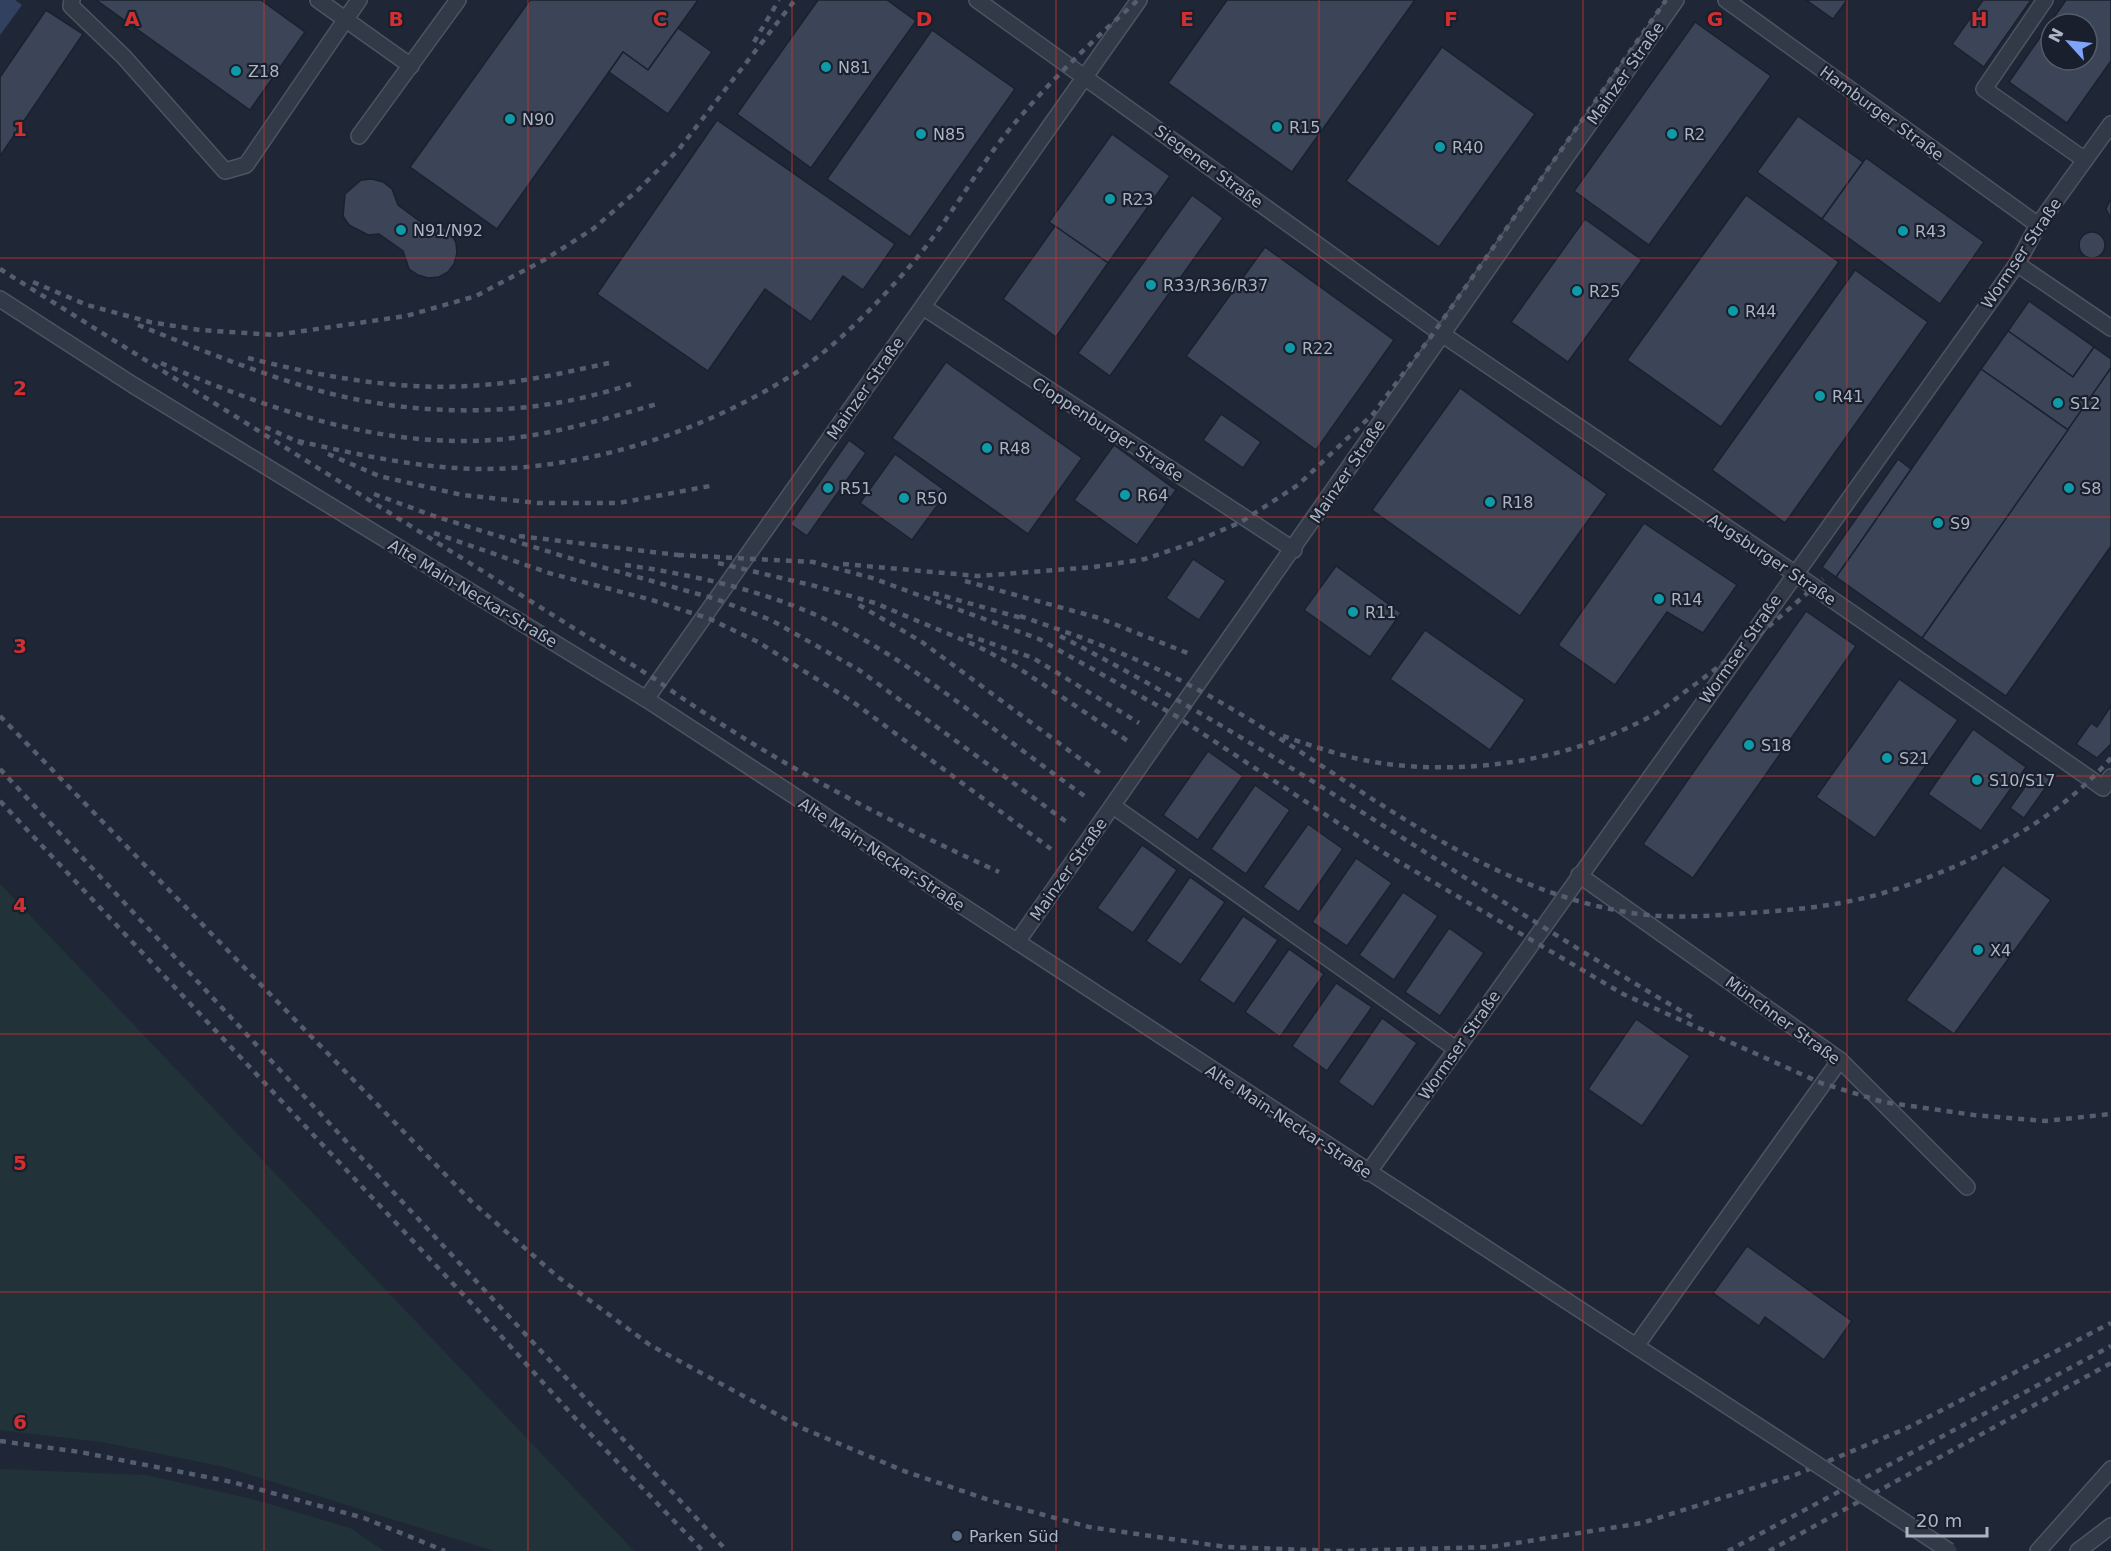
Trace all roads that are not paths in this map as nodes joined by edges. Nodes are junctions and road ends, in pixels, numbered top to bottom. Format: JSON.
{"nodes":[{"id":1,"x":72,"y":0,"type":"edge"},
{"id":2,"x":318,"y":0,"type":"edge"},
{"id":3,"x":359,"y":0,"type":"edge"},
{"id":4,"x":458,"y":0,"type":"edge"},
{"id":5,"x":977,"y":0,"type":"edge"},
{"id":6,"x":1139,"y":0,"type":"edge"},
{"id":7,"x":1676,"y":0,"type":"edge"},
{"id":8,"x":1726,"y":0,"type":"edge"},
{"id":9,"x":2045,"y":0,"type":"edge"},
{"id":10,"x":345,"y":19,"type":"junction"},
{"id":11,"x":411,"y":66,"type":"junction"},
{"id":12,"x":1085,"y":77,"type":"junction"},
{"id":13,"x":2111,"y":124,"type":"edge"},
{"id":14,"x":359,"y":136,"type":"dead end"},
{"id":15,"x":2085,"y":160,"type":"junction"},
{"id":16,"x":2038,"y":225,"type":"junction"},
{"id":17,"x":2017,"y":264,"type":"junction"},
{"id":18,"x":0,"y":299,"type":"edge"},
{"id":19,"x":923,"y":307,"type":"junction"},
{"id":20,"x":2111,"y":328,"type":"edge"},
{"id":21,"x":1440,"y":333,"type":"junction"},
{"id":22,"x":1294,"y":550,"type":"junction"},
{"id":23,"x":1794,"y":573,"type":"junction"},
{"id":24,"x":646,"y":699,"type":"junction"},
{"id":25,"x":2107,"y":782,"type":"edge"},
{"id":26,"x":1113,"y":806,"type":"junction"},
{"id":27,"x":1579,"y":875,"type":"junction"},
{"id":28,"x":1017,"y":942,"type":"junction"},
{"id":29,"x":1456,"y":1049,"type":"junction"},
{"id":30,"x":1840,"y":1060,"type":"junction"},
{"id":31,"x":1368,"y":1173,"type":"junction"},
{"id":32,"x":1967,"y":1187,"type":"dead end"},
{"id":33,"x":1636,"y":1347,"type":"junction"},
{"id":34,"x":2111,"y":1469,"type":"edge"},
{"id":35,"x":2111,"y":1526,"type":"edge"},
{"id":36,"x":1949,"y":1551,"type":"edge"},
{"id":37,"x":2038,"y":1551,"type":"edge"},
{"id":38,"x":2079,"y":1551,"type":"edge"}],
"edges":[{"from":1,"to":10,"type":"lane"},
{"from":2,"to":10,"type":"lane"},
{"from":3,"to":10,"type":"lane"},
{"from":4,"to":11,"type":"lane"},
{"from":5,"to":12,"type":"lane","name":"Siegener Straße"},
{"from":6,"to":12,"type":"lane","name":"Mainzer Straße"},
{"from":7,"to":21,"type":"lane","name":"Mainzer Straße"},
{"from":8,"to":16,"type":"lane","name":"Hamburger Straße"},
{"from":9,"to":15,"type":"lane"},
{"from":10,"to":11,"type":"lane"},
{"from":11,"to":14,"type":"lane"},
{"from":12,"to":19,"type":"lane","name":"Mainzer Straße"},
{"from":12,"to":21,"type":"lane","name":"Siegener Straße"},
{"from":13,"to":15,"type":"lane","name":"Wormser Straße"},
{"from":15,"to":16,"type":"lane","name":"Wormser Straße"},
{"from":16,"to":17,"type":"lane","name":"Wormser Straße"},
{"from":17,"to":20,"type":"lane"},
{"from":17,"to":23,"type":"lane","name":"Wormser Straße"},
{"from":18,"to":24,"type":"lane","name":"Alte Main-Neckar-Straße"},
{"from":19,"to":22,"type":"lane","name":"Cloppenburger Straße"},
{"from":19,"to":24,"type":"lane","name":"Mainzer Straße"},
{"from":21,"to":22,"type":"lane","name":"Mainzer Straße"},
{"from":21,"to":23,"type":"lane","name":"Augsburger Straße"},
{"from":22,"to":26,"type":"lane","name":"Mainzer Straße"},
{"from":23,"to":25,"type":"lane","name":"Augsburger Straße"},
{"from":23,"to":27,"type":"lane","name":"Wormser Straße"},
{"from":24,"to":28,"type":"lane","name":"Alte Main-Neckar-Straße"},
{"from":26,"to":28,"type":"lane","name":"Mainzer Straße"},
{"from":26,"to":29,"type":"lane"},
{"from":27,"to":29,"type":"lane","name":"Wormser Straße"},
{"from":27,"to":30,"type":"lane","name":"Münchner Straße"},
{"from":28,"to":31,"type":"lane","name":"Alte Main-Neckar-Straße"},
{"from":29,"to":31,"type":"lane","name":"Wormser Straße"},
{"from":30,"to":32,"type":"lane","name":"Münchner Straße"},
{"from":30,"to":33,"type":"lane"},
{"from":31,"to":33,"type":"lane","name":"Alte Main-Neckar-Straße"},
{"from":33,"to":36,"type":"lane","name":"Alte Main-Neckar-Straße","bridge":true},
{"from":34,"to":37,"type":"lane"},
{"from":35,"to":38,"type":"lane"}]}
